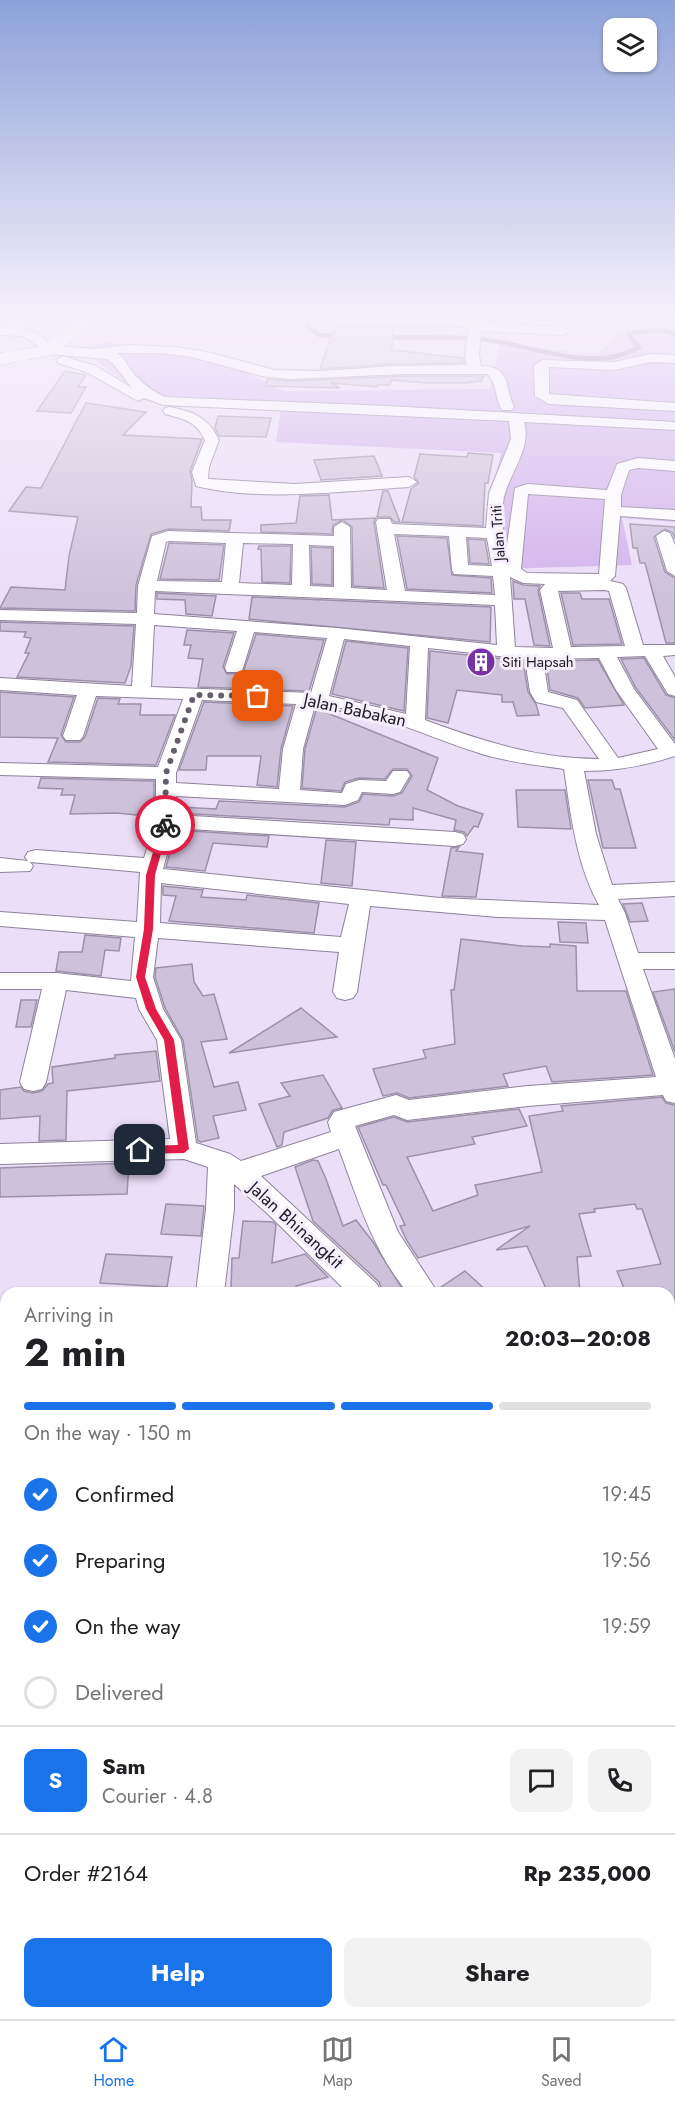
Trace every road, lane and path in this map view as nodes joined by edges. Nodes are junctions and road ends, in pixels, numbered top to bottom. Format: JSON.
{"nodes":[{"id":1,"x":156,"y":407,"type":"edge"},
{"id":2,"x":292,"y":407,"type":"edge"},
{"id":3,"x":508,"y":407,"type":"edge"},
{"id":4,"x":675,"y":426,"type":"edge"},
{"id":5,"x":675,"y":466,"type":"edge"},
{"id":6,"x":409,"y":482,"type":"dead end"},
{"id":7,"x":613,"y":503,"type":"junction"},
{"id":8,"x":675,"y":515,"type":"edge"},
{"id":9,"x":457,"y":532,"type":"junction"},
{"id":10,"x":496,"y":533,"type":"junction"},
{"id":11,"x":664,"y":536,"type":"dead end"},
{"id":12,"x":235,"y":539,"type":"junction"},
{"id":13,"x":301,"y":541,"type":"junction"},
{"id":14,"x":501,"y":571,"type":"junction"},
{"id":15,"x":675,"y":571,"type":"edge"},
{"id":16,"x":147,"y":586,"type":"junction"},
{"id":17,"x":230,"y":586,"type":"junction"},
{"id":18,"x":301,"y":590,"type":"junction"},
{"id":19,"x":322,"y":592,"type":"junction"},
{"id":20,"x":343,"y":593,"type":"junction"},
{"id":21,"x":397,"y":597,"type":"junction"},
{"id":22,"x":502,"y":600,"type":"junction"},
{"id":23,"x":0,"y":615,"type":"edge"},
{"id":24,"x":146,"y":619,"type":"junction"},
{"id":25,"x":247,"y":627,"type":"junction"},
{"id":26,"x":315,"y":632,"type":"junction"},
{"id":27,"x":337,"y":633,"type":"junction"},
{"id":28,"x":419,"y":641,"type":"junction"},
{"id":29,"x":675,"y":650,"type":"edge"},
{"id":30,"x":506,"y":651,"type":"junction"},
{"id":31,"x":644,"y":652,"type":"junction"},
{"id":32,"x":533,"y":654,"type":"junction"},
{"id":33,"x":563,"y":654,"type":"junction"},
{"id":34,"x":606,"y":654,"type":"junction"},
{"id":35,"x":234,"y":668,"type":"dead end"},
{"id":36,"x":0,"y":684,"type":"edge"},
{"id":37,"x":88,"y":690,"type":"junction"},
{"id":38,"x":675,"y":690,"type":"edge"},
{"id":39,"x":141,"y":692,"type":"junction"},
{"id":40,"x":194,"y":695,"type":"junction"},
{"id":41,"x":313,"y":699,"type":"junction"},
{"id":42,"x":415,"y":723,"type":"junction"},
{"id":43,"x":73,"y":736,"type":"dead end"},
{"id":44,"x":672,"y":750,"type":"edge"},
{"id":45,"x":573,"y":765,"type":"junction"},
{"id":46,"x":613,"y":765,"type":"junction"},
{"id":47,"x":0,"y":769,"type":"edge"},
{"id":48,"x":400,"y":776,"type":"dead end"},
{"id":49,"x":166,"y":781,"type":"junction"},
{"id":50,"x":290,"y":795,"type":"junction"},
{"id":51,"x":166,"y":821,"type":"junction"},
{"id":52,"x":455,"y":839,"type":"dead end"},
{"id":53,"x":0,"y":865,"type":"edge"},
{"id":54,"x":152,"y":871,"type":"junction"},
{"id":55,"x":675,"y":889,"type":"edge"},
{"id":56,"x":603,"y":893,"type":"junction"},
{"id":57,"x":361,"y":898,"type":"junction"},
{"id":58,"x":614,"y":913,"type":"junction"},
{"id":59,"x":0,"y":919,"type":"edge"},
{"id":60,"x":148,"y":929,"type":"junction"},
{"id":61,"x":351,"y":945,"type":"junction"},
{"id":62,"x":629,"y":961,"type":"junction"},
{"id":63,"x":675,"y":961,"type":"edge"},
{"id":64,"x":0,"y":981,"type":"edge"},
{"id":65,"x":56,"y":981,"type":"junction"},
{"id":66,"x":144,"y":992,"type":"junction"},
{"id":67,"x":345,"y":992,"type":"dead end"},
{"id":68,"x":33,"y":1082,"type":"dead end"},
{"id":69,"x":672,"y":1089,"type":"edge"},
{"id":70,"x":347,"y":1136,"type":"junction"},
{"id":71,"x":184,"y":1149,"type":"junction"},
{"id":72,"x":0,"y":1154,"type":"edge"},
{"id":73,"x":229,"y":1167,"type":"junction"},
{"id":74,"x":211,"y":1287,"type":"edge"},
{"id":75,"x":361,"y":1287,"type":"edge"},
{"id":76,"x":420,"y":1287,"type":"dead end"}],
"edges":[{"from":1,"to":6,"type":"street"},
{"from":2,"to":4,"type":"street"},
{"from":3,"to":10,"type":"street","name":"Jalan Triti"},
{"from":5,"to":7,"type":"street"},
{"from":7,"to":7,"type":"street"},
{"from":7,"to":8,"type":"street"},
{"from":9,"to":10,"type":"street"},
{"from":9,"to":14,"type":"street"},
{"from":9,"to":21,"type":"street"},
{"from":10,"to":14,"type":"street","name":"Jalan Triti"},
{"from":11,"to":15,"type":"street"},
{"from":12,"to":13,"type":"street"},
{"from":12,"to":16,"type":"street"},
{"from":12,"to":17,"type":"street"},
{"from":13,"to":18,"type":"street"},
{"from":13,"to":20,"type":"street"},
{"from":14,"to":22,"type":"street","name":"Jalan Triti"},
{"from":16,"to":17,"type":"street"},
{"from":16,"to":24,"type":"street"},
{"from":17,"to":18,"type":"street"},
{"from":18,"to":19,"type":"street"},
{"from":19,"to":20,"type":"street"},
{"from":19,"to":26,"type":"street"},
{"from":20,"to":21,"type":"street"},
{"from":21,"to":22,"type":"street"},
{"from":22,"to":30,"type":"street","name":"Jalan Triti"},
{"from":23,"to":24,"type":"street"},
{"from":24,"to":25,"type":"street"},
{"from":24,"to":39,"type":"street"},
{"from":25,"to":26,"type":"street"},
{"from":25,"to":35,"type":"street"},
{"from":26,"to":27,"type":"street"},
{"from":27,"to":28,"type":"street"},
{"from":27,"to":41,"type":"street"},
{"from":28,"to":30,"type":"street"},
{"from":28,"to":42,"type":"street"},
{"from":29,"to":31,"type":"street"},
{"from":30,"to":32,"type":"street"},
{"from":31,"to":33,"type":"street"},
{"from":31,"to":34,"type":"street"},
{"from":31,"to":38,"type":"street"},
{"from":32,"to":33,"type":"street"},
{"from":32,"to":46,"type":"street"},
{"from":33,"to":34,"type":"street"},
{"from":34,"to":44,"type":"street"},
{"from":36,"to":37,"type":"street","name":"Jalan Babakan"},
{"from":37,"to":39,"type":"street","name":"Jalan Babakan"},
{"from":37,"to":43,"type":"street"},
{"from":39,"to":40,"type":"street","name":"Jalan Babakan"},
{"from":40,"to":41,"type":"street","name":"Jalan Babakan"},
{"from":40,"to":49,"type":"street"},
{"from":41,"to":42,"type":"street","name":"Jalan Babakan"},
{"from":41,"to":50,"type":"street"},
{"from":42,"to":45,"type":"street","name":"Jalan Babakan"},
{"from":44,"to":46,"type":"street","name":"Jalan Babakan"},
{"from":45,"to":46,"type":"street","name":"Jalan Babakan"},
{"from":45,"to":56,"type":"street"},
{"from":47,"to":49,"type":"street"},
{"from":48,"to":50,"type":"street"},
{"from":49,"to":50,"type":"street"},
{"from":49,"to":51,"type":"street"},
{"from":51,"to":52,"type":"street"},
{"from":51,"to":54,"type":"street"},
{"from":53,"to":54,"type":"street"},
{"from":54,"to":57,"type":"street"},
{"from":54,"to":60,"type":"street"},
{"from":55,"to":56,"type":"street"},
{"from":56,"to":58,"type":"street"},
{"from":57,"to":58,"type":"street"},
{"from":57,"to":61,"type":"street"},
{"from":58,"to":62,"type":"street"},
{"from":59,"to":60,"type":"street"},
{"from":60,"to":61,"type":"street"},
{"from":60,"to":66,"type":"street"},
{"from":61,"to":67,"type":"street"},
{"from":62,"to":63,"type":"street"},
{"from":62,"to":69,"type":"street"},
{"from":64,"to":65,"type":"street"},
{"from":65,"to":66,"type":"street"},
{"from":65,"to":68,"type":"street"},
{"from":66,"to":71,"type":"street"},
{"from":69,"to":70,"type":"street"},
{"from":70,"to":73,"type":"street"},
{"from":70,"to":76,"type":"street"},
{"from":71,"to":72,"type":"street"},
{"from":71,"to":73,"type":"street"},
{"from":73,"to":74,"type":"street"},
{"from":73,"to":75,"type":"street","name":"Jalan Bhinangkit"}]}
